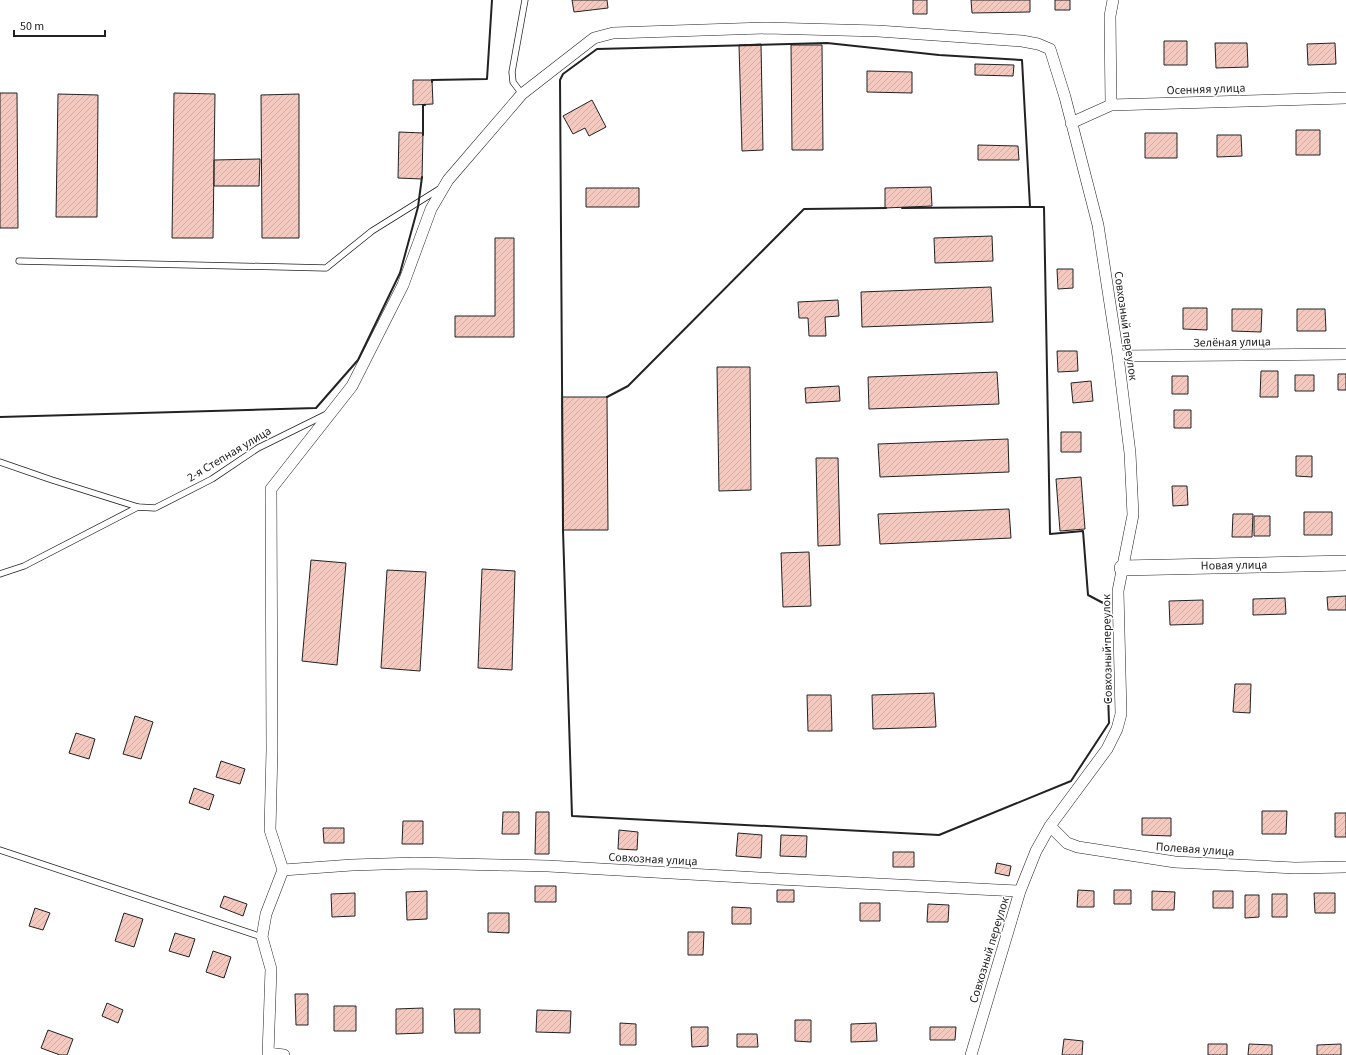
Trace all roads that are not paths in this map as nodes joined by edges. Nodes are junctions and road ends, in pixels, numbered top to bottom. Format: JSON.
{"nodes":[{"id":1,"x":524,"y":0,"type":"edge"},
{"id":2,"x":1113,"y":0,"type":"edge"},
{"id":3,"x":522,"y":94,"type":"junction"},
{"id":4,"x":1346,"y":98,"type":"edge"},
{"id":5,"x":1111,"y":105,"type":"junction"},
{"id":6,"x":1071,"y":123,"type":"junction"},
{"id":7,"x":443,"y":187,"type":"junction"},
{"id":8,"x":19,"y":261,"type":"dead end"},
{"id":9,"x":1346,"y":354,"type":"edge"},
{"id":10,"x":1118,"y":356,"type":"junction"},
{"id":11,"x":331,"y":412,"type":"junction"},
{"id":12,"x":0,"y":462,"type":"edge"},
{"id":13,"x":138,"y":507,"type":"junction"},
{"id":14,"x":1346,"y":563,"type":"edge"},
{"id":15,"x":1122,"y":568,"type":"junction"},
{"id":16,"x":0,"y":574,"type":"edge"},
{"id":17,"x":1050,"y":826,"type":"junction"},
{"id":18,"x":0,"y":850,"type":"edge"},
{"id":19,"x":1346,"y":867,"type":"edge"},
{"id":20,"x":283,"y":870,"type":"junction"},
{"id":21,"x":1020,"y":891,"type":"junction"},
{"id":22,"x":262,"y":937,"type":"junction"},
{"id":23,"x":268,"y":1054,"type":"edge"},
{"id":24,"x":284,"y":1055,"type":"edge"},
{"id":25,"x":971,"y":1055,"type":"edge"}],
"edges":[{"from":1,"to":3,"type":"lane"},
{"from":2,"to":5,"type":"street"},
{"from":3,"to":6,"type":"street","name":"Совхозный переулок"},
{"from":3,"to":7,"type":"street"},
{"from":4,"to":5,"type":"street","name":"Осенняя улица"},
{"from":5,"to":6,"type":"street","name":"Осенняя улица"},
{"from":6,"to":10,"type":"street","name":"Совхозный переулок"},
{"from":7,"to":8,"type":"lane"},
{"from":7,"to":11,"type":"street"},
{"from":9,"to":10,"type":"street","name":"Зелёная улица"},
{"from":10,"to":15,"type":"street","name":"Совхозный переулок"},
{"from":11,"to":13,"type":"lane","name":"2-я Степная улица"},
{"from":11,"to":20,"type":"street"},
{"from":12,"to":13,"type":"lane","name":"2-я Степная улица"},
{"from":13,"to":16,"type":"lane"},
{"from":14,"to":15,"type":"street","name":"Новая улица"},
{"from":15,"to":17,"type":"street","name":"Совхозный переулок"},
{"from":17,"to":19,"type":"street","name":"Полевая улица"},
{"from":17,"to":21,"type":"street","name":"Совхозный переулок"},
{"from":18,"to":22,"type":"lane"},
{"from":20,"to":21,"type":"street","name":"Совхозная улица"},
{"from":20,"to":22,"type":"street"},
{"from":21,"to":25,"type":"street","name":"Совхозный переулок"},
{"from":22,"to":23,"type":"street"},
{"from":23,"to":24,"type":"street"}]}
